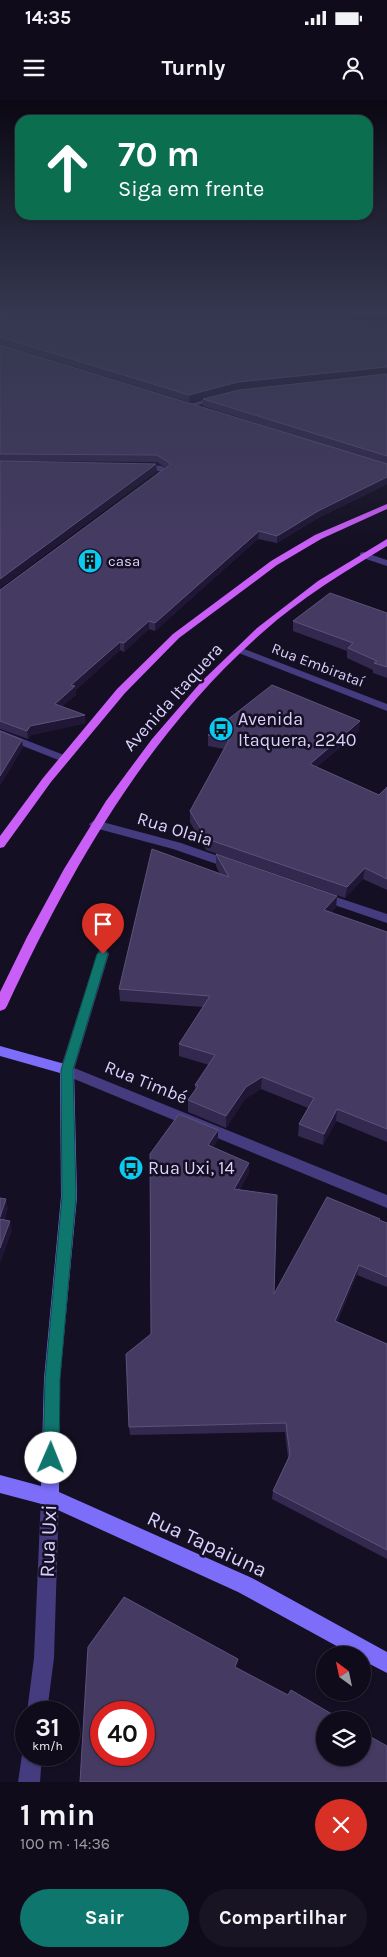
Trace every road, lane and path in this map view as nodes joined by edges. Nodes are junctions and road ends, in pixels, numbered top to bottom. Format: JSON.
{"nodes":[{"id":1,"x":229,"y":395,"type":"edge"},
{"id":2,"x":179,"y":403,"type":"edge"},
{"id":3,"x":188,"y":406,"type":"junction"},
{"id":4,"x":207,"y":412,"type":"edge"},
{"id":5,"x":127,"y":466,"type":"edge"},
{"id":6,"x":150,"y":483,"type":"edge"},
{"id":7,"x":387,"y":506,"type":"edge"},
{"id":8,"x":387,"y":542,"type":"edge"},
{"id":9,"x":363,"y":555,"type":"junction"},
{"id":10,"x":387,"y":563,"type":"edge"},
{"id":11,"x":239,"y":650,"type":"junction"},
{"id":12,"x":387,"y":708,"type":"edge"},
{"id":13,"x":0,"y":733,"type":"edge"},
{"id":14,"x":65,"y":759,"type":"junction"},
{"id":15,"x":95,"y":824,"type":"junction"},
{"id":16,"x":0,"y":844,"type":"edge"},
{"id":17,"x":241,"y":868,"type":"edge"},
{"id":18,"x":314,"y":894,"type":"edge"},
{"id":19,"x":387,"y":919,"type":"edge"},
{"id":20,"x":103,"y":954,"type":"dead end"},
{"id":21,"x":0,"y":1006,"type":"edge"},
{"id":22,"x":0,"y":1050,"type":"edge"},
{"id":23,"x":67,"y":1070,"type":"junction"},
{"id":24,"x":387,"y":1202,"type":"edge"},
{"id":25,"x":0,"y":1484,"type":"edge"},
{"id":26,"x":50,"y":1497,"type":"junction"},
{"id":27,"x":387,"y":1663,"type":"edge"},
{"id":28,"x":38,"y":1701,"type":"edge"},
{"id":29,"x":31,"y":1766,"type":"edge"},
{"id":30,"x":29,"y":1782,"type":"edge"}],
"edges":[{"from":1,"to":3,"type":"street"},
{"from":2,"to":3,"type":"street"},
{"from":3,"to":4,"type":"street"},
{"from":5,"to":6,"type":"street"},
{"from":7,"to":14,"type":"main road","name":"Avenida Itaquera"},
{"from":8,"to":9,"type":"main road","name":"Avenida Itaquera"},
{"from":9,"to":10,"type":"street"},
{"from":9,"to":11,"type":"main road","name":"Avenida Itaquera"},
{"from":11,"to":12,"type":"street","name":"Rua Embirataí"},
{"from":11,"to":15,"type":"main road","name":"Avenida Itaquera"},
{"from":13,"to":14,"type":"street"},
{"from":14,"to":16,"type":"main road","name":"Avenida Itaquera"},
{"from":15,"to":17,"type":"street","name":"Rua Olaia"},
{"from":15,"to":21,"type":"main road","name":"Avenida Itaquera"},
{"from":18,"to":19,"type":"street"},
{"from":20,"to":23,"type":"street"},
{"from":22,"to":23,"type":"street","name":"Rua Timbé"},
{"from":23,"to":24,"type":"street","name":"Rua Timbé"},
{"from":23,"to":26,"type":"street","name":"Rua Uxi"},
{"from":25,"to":26,"type":"street","name":"Rua Tapaiuna"},
{"from":26,"to":27,"type":"street","name":"Rua Tapaiuna"},
{"from":26,"to":28,"type":"street","name":"Rua Uxi"},
{"from":29,"to":30,"type":"street"}]}
